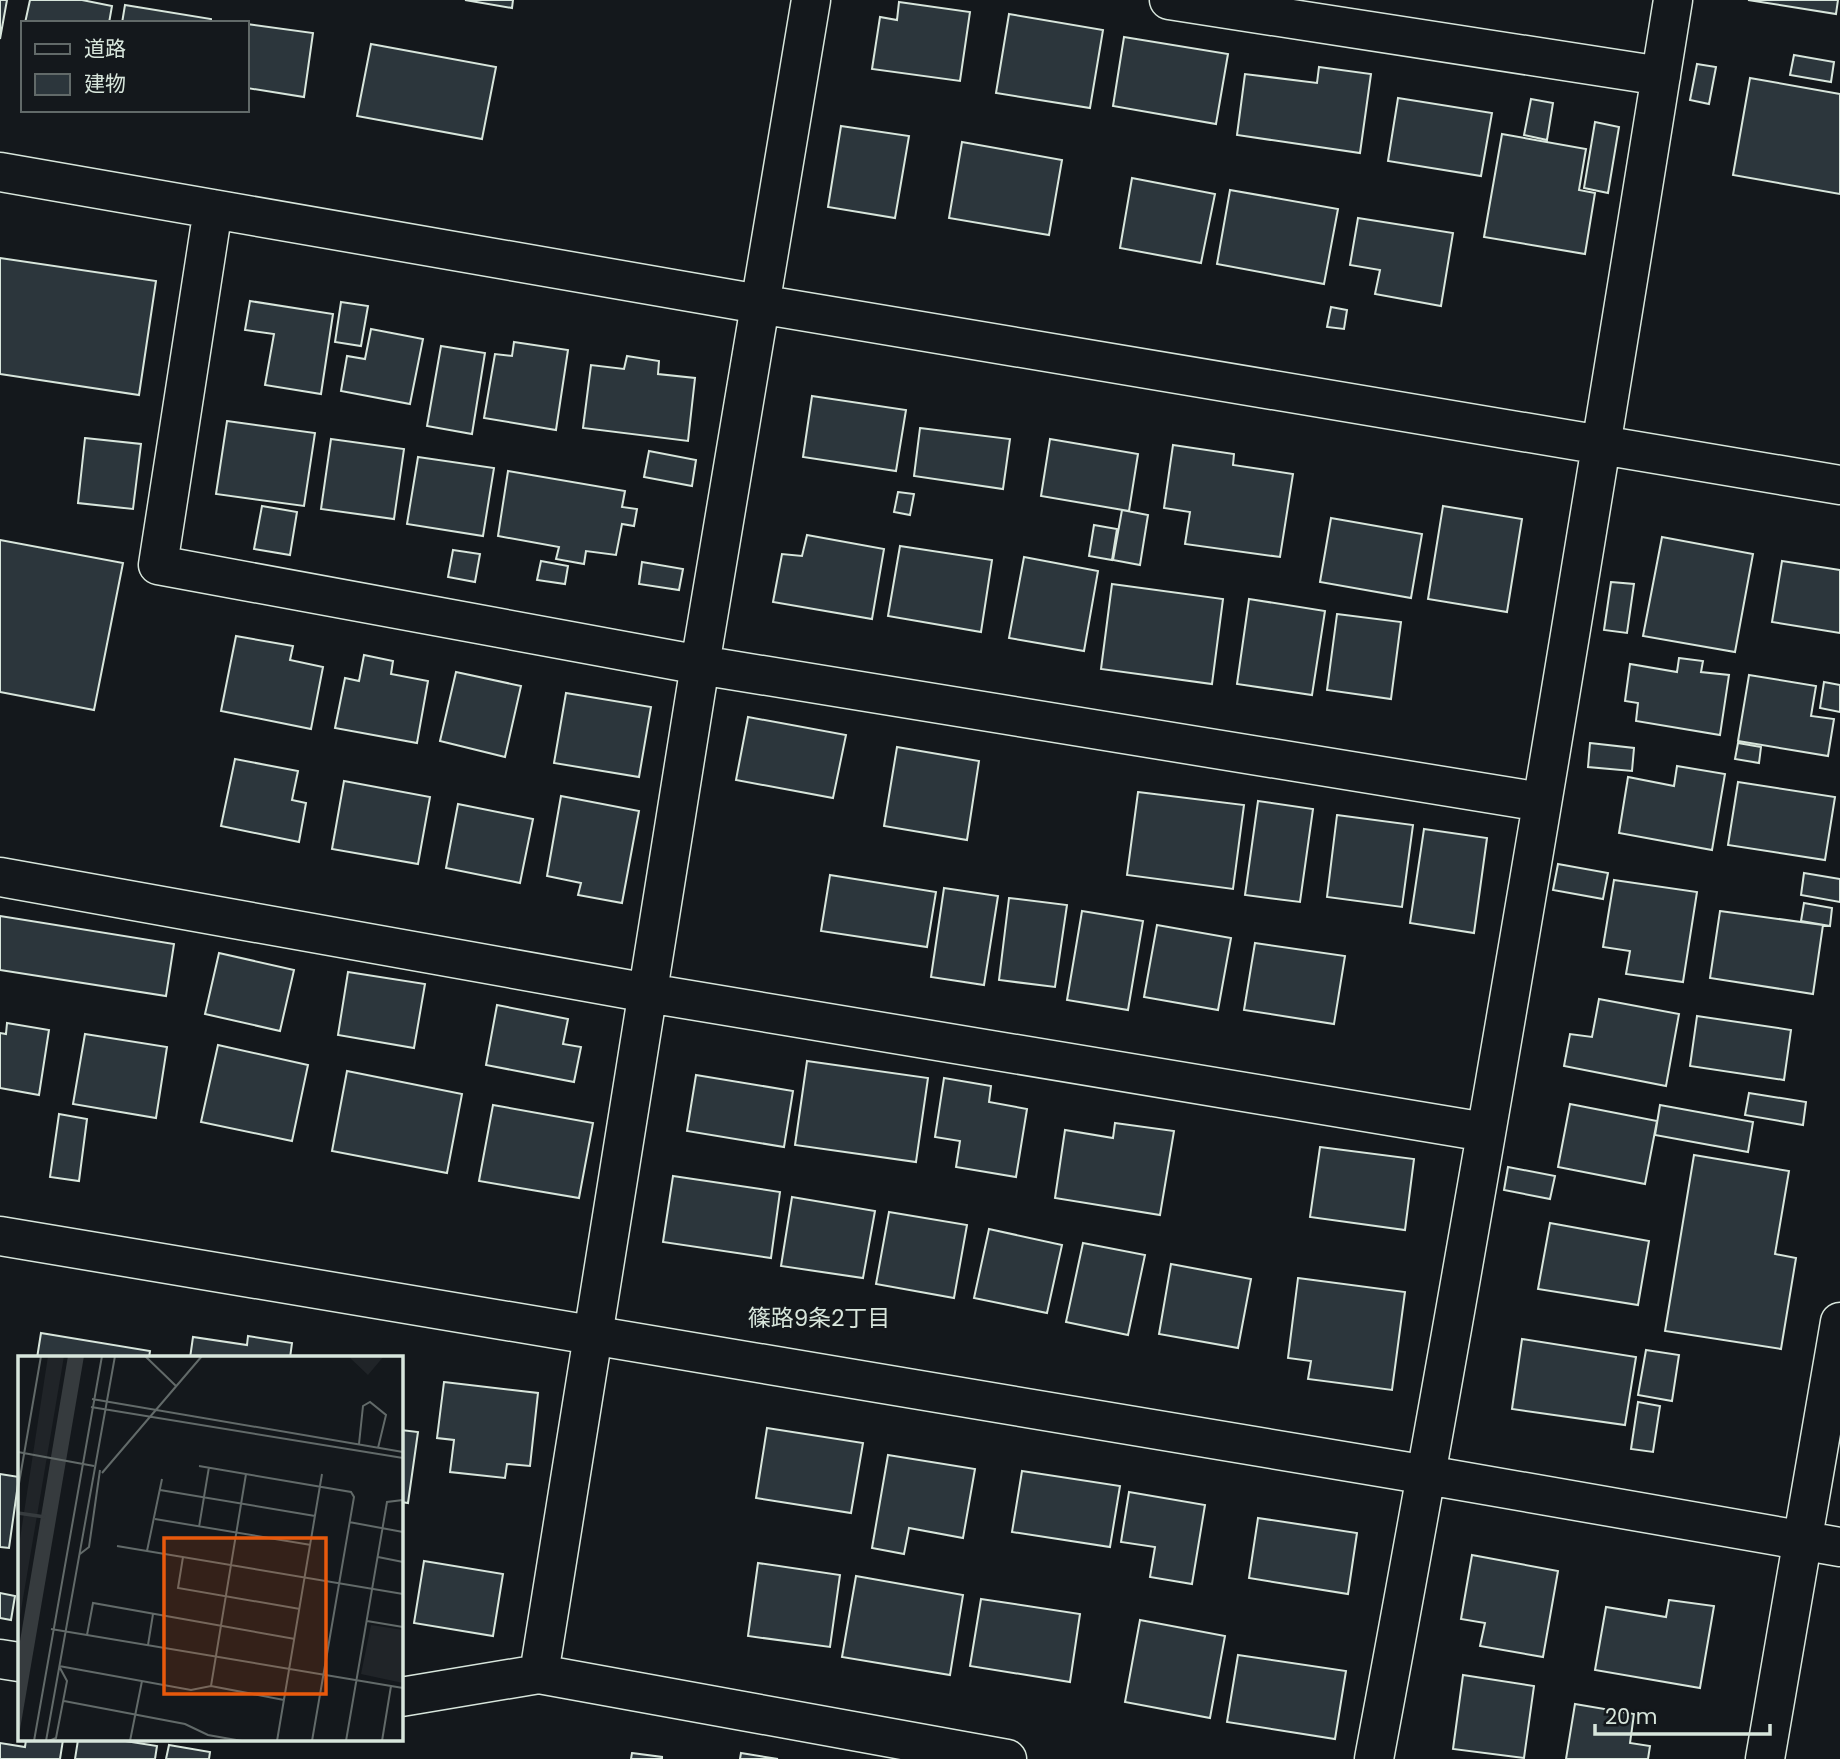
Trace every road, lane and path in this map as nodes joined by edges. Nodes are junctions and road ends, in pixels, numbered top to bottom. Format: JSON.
{"nodes":[{"id":1,"x":811,"y":0,"type":"edge"},
{"id":2,"x":1169,"y":0,"type":"edge"},
{"id":3,"x":1673,"y":0,"type":"edge"},
{"id":4,"x":1661,"y":76,"type":"junction"},
{"id":5,"x":0,"y":172,"type":"edge"},
{"id":6,"x":213,"y":209,"type":"junction"},
{"id":7,"x":759,"y":304,"type":"junction"},
{"id":8,"x":1600,"y":443,"type":"junction"},
{"id":9,"x":1840,"y":485,"type":"edge"},
{"id":10,"x":700,"y":665,"type":"junction"},
{"id":11,"x":1541,"y":802,"type":"junction"},
{"id":12,"x":0,"y":877,"type":"edge"},
{"id":13,"x":648,"y":993,"type":"junction"},
{"id":14,"x":1485,"y":1132,"type":"junction"},
{"id":15,"x":0,"y":1236,"type":"edge"},
{"id":16,"x":1840,"y":1322,"type":"edge"},
{"id":17,"x":593,"y":1335,"type":"junction"},
{"id":18,"x":1427,"y":1475,"type":"junction"},
{"id":19,"x":1803,"y":1541,"type":"junction"},
{"id":20,"x":1840,"y":1547,"type":"edge"},
{"id":21,"x":0,"y":1658,"type":"edge"},
{"id":22,"x":18,"y":1662,"type":"edge"},
{"id":23,"x":539,"y":1674,"type":"junction"},
{"id":24,"x":402,"y":1697,"type":"edge"},
{"id":25,"x":1007,"y":1759,"type":"edge"},
{"id":26,"x":1374,"y":1759,"type":"edge"},
{"id":27,"x":1765,"y":1759,"type":"edge"}],
"edges":[{"from":1,"to":7,"type":"street"},
{"from":2,"to":4,"type":"street"},
{"from":3,"to":4,"type":"street"},
{"from":4,"to":8,"type":"street"},
{"from":5,"to":6,"type":"street"},
{"from":6,"to":7,"type":"street"},
{"from":6,"to":10,"type":"street"},
{"from":7,"to":8,"type":"street"},
{"from":7,"to":10,"type":"street"},
{"from":8,"to":9,"type":"street"},
{"from":8,"to":11,"type":"street"},
{"from":10,"to":11,"type":"street"},
{"from":10,"to":13,"type":"street"},
{"from":11,"to":14,"type":"street"},
{"from":12,"to":13,"type":"street"},
{"from":13,"to":14,"type":"street"},
{"from":13,"to":17,"type":"street"},
{"from":14,"to":18,"type":"street"},
{"from":15,"to":17,"type":"street"},
{"from":16,"to":19,"type":"street"},
{"from":17,"to":18,"type":"street"},
{"from":17,"to":23,"type":"street"},
{"from":18,"to":19,"type":"street"},
{"from":18,"to":26,"type":"street"},
{"from":19,"to":20,"type":"street"},
{"from":19,"to":27,"type":"street"},
{"from":21,"to":22,"type":"street"},
{"from":23,"to":24,"type":"street"},
{"from":23,"to":25,"type":"street"}]}
